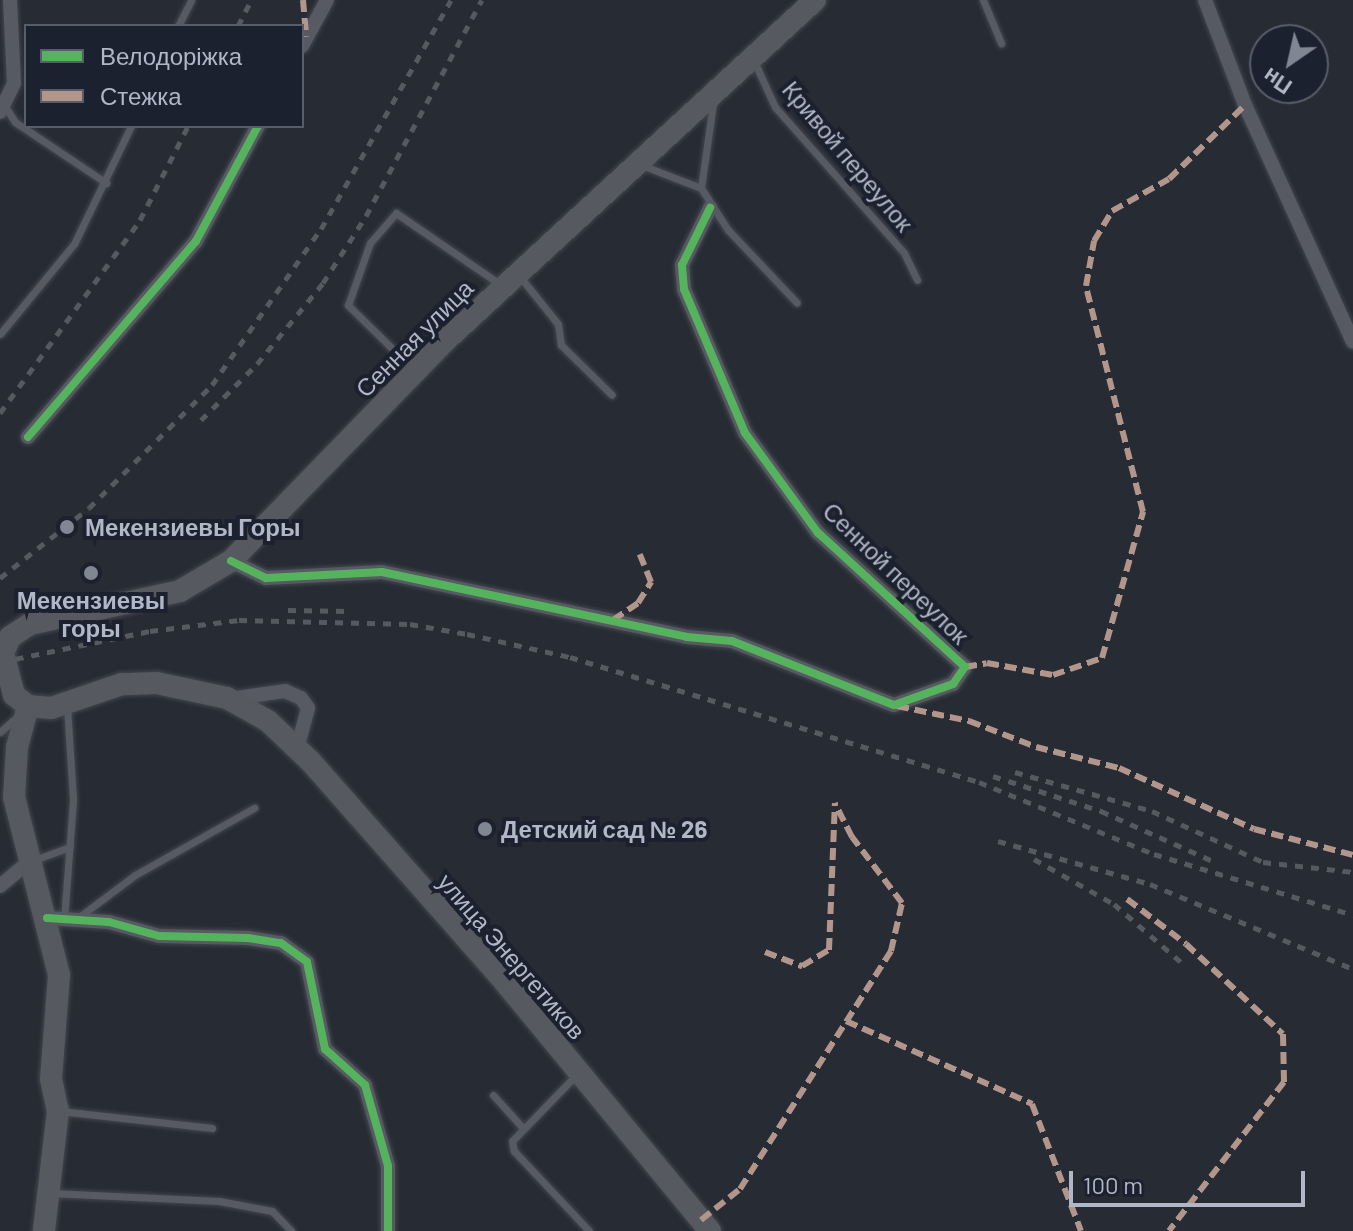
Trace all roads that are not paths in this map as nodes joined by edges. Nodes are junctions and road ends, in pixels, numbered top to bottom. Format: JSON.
{"nodes":[{"id":1,"x":10,"y":0,"type":"edge"},
{"id":2,"x":191,"y":0,"type":"edge"},
{"id":3,"x":327,"y":0,"type":"edge"},
{"id":4,"x":815,"y":0,"type":"edge"},
{"id":5,"x":983,"y":0,"type":"edge"},
{"id":6,"x":1205,"y":0,"type":"edge"},
{"id":7,"x":179,"y":24,"type":"edge"},
{"id":8,"x":304,"y":42,"type":"edge"},
{"id":9,"x":1001,"y":43,"type":"dead end"},
{"id":10,"x":752,"y":55,"type":"junction"},
{"id":11,"x":717,"y":86,"type":"junction"},
{"id":12,"x":3,"y":110,"type":"edge"},
{"id":13,"x":130,"y":128,"type":"edge"},
{"id":14,"x":257,"y":128,"type":"edge"},
{"id":15,"x":634,"y":163,"type":"junction"},
{"id":16,"x":106,"y":183,"type":"junction"},
{"id":17,"x":701,"y":188,"type":"junction"},
{"id":18,"x":710,"y":208,"type":"junction"},
{"id":19,"x":510,"y":280,"type":"junction"},
{"id":20,"x":917,"y":280,"type":"dead end"},
{"id":21,"x":797,"y":303,"type":"dead end"},
{"id":22,"x":0,"y":334,"type":"edge"},
{"id":23,"x":1353,"y":342,"type":"edge"},
{"id":24,"x":415,"y":372,"type":"junction"},
{"id":25,"x":612,"y":395,"type":"dead end"},
{"id":26,"x":28,"y":437,"type":"dead end"},
{"id":27,"x":231,"y":561,"type":"junction"},
{"id":28,"x":230,"y":700,"type":"junction"},
{"id":29,"x":66,"y":702,"type":"junction"},
{"id":30,"x":28,"y":706,"type":"junction"},
{"id":31,"x":0,"y":732,"type":"edge"},
{"id":32,"x":297,"y":749,"type":"junction"},
{"id":33,"x":254,"y":808,"type":"dead end"},
{"id":34,"x":70,"y":847,"type":"junction"},
{"id":35,"x":29,"y":862,"type":"junction"},
{"id":36,"x":0,"y":886,"type":"edge"},
{"id":37,"x":62,"y":920,"type":"junction"},
{"id":38,"x":578,"y":1073,"type":"junction"},
{"id":39,"x":493,"y":1095,"type":"dead end"},
{"id":40,"x":58,"y":1111,"type":"junction"},
{"id":41,"x":522,"y":1127,"type":"junction"},
{"id":42,"x":212,"y":1128,"type":"dead end"},
{"id":43,"x":51,"y":1193,"type":"junction"},
{"id":44,"x":44,"y":1231,"type":"edge"},
{"id":45,"x":291,"y":1231,"type":"edge"},
{"id":46,"x":388,"y":1231,"type":"edge"},
{"id":47,"x":589,"y":1231,"type":"edge"},
{"id":48,"x":710,"y":1231,"type":"edge"}],
"edges":[{"from":1,"to":12,"type":"street"},
{"from":2,"to":7,"type":"lane"},
{"from":3,"to":8,"type":"street"},
{"from":4,"to":10,"type":"main road","name":"Сенная улица"},
{"from":5,"to":9,"type":"lane"},
{"from":6,"to":23,"type":"street"},
{"from":10,"to":11,"type":"main road","name":"Сенная улица"},
{"from":10,"to":20,"type":"lane","name":"Кривой переулок"},
{"from":11,"to":15,"type":"main road","name":"Сенная улица"},
{"from":11,"to":17,"type":"lane"},
{"from":12,"to":16,"type":"lane"},
{"from":13,"to":16,"type":"lane"},
{"from":14,"to":26,"type":"street"},
{"from":15,"to":17,"type":"lane"},
{"from":15,"to":19,"type":"main road","name":"Сенная улица"},
{"from":16,"to":22,"type":"lane"},
{"from":17,"to":18,"type":"lane"},
{"from":18,"to":21,"type":"lane"},
{"from":18,"to":27,"type":"street","name":"Сенной переулок"},
{"from":19,"to":24,"type":"main road","name":"Сенная улица"},
{"from":19,"to":24,"type":"lane"},
{"from":19,"to":25,"type":"lane"},
{"from":24,"to":27,"type":"main road","name":"Сенная улица"},
{"from":27,"to":30,"type":"main road","name":"Сенная улица"},
{"from":28,"to":29,"type":"main road","name":"улица Энергетиков"},
{"from":28,"to":32,"type":"main road","name":"улица Энергетиков"},
{"from":28,"to":32,"type":"street"},
{"from":29,"to":30,"type":"main road","name":"улица Энергетиков"},
{"from":29,"to":34,"type":"lane"},
{"from":30,"to":31,"type":"lane"},
{"from":30,"to":35,"type":"main road"},
{"from":32,"to":38,"type":"main road","name":"улица Энергетиков"},
{"from":33,"to":37,"type":"lane"},
{"from":34,"to":35,"type":"lane"},
{"from":34,"to":37,"type":"lane"},
{"from":35,"to":36,"type":"street"},
{"from":35,"to":37,"type":"main road"},
{"from":37,"to":40,"type":"main road"},
{"from":37,"to":46,"type":"street"},
{"from":38,"to":41,"type":"lane"},
{"from":38,"to":48,"type":"main road","name":"улица Энергетиков"},
{"from":39,"to":41,"type":"lane"},
{"from":40,"to":42,"type":"lane"},
{"from":40,"to":43,"type":"main road"},
{"from":41,"to":47,"type":"lane"},
{"from":43,"to":44,"type":"main road"},
{"from":43,"to":45,"type":"lane"}]}
